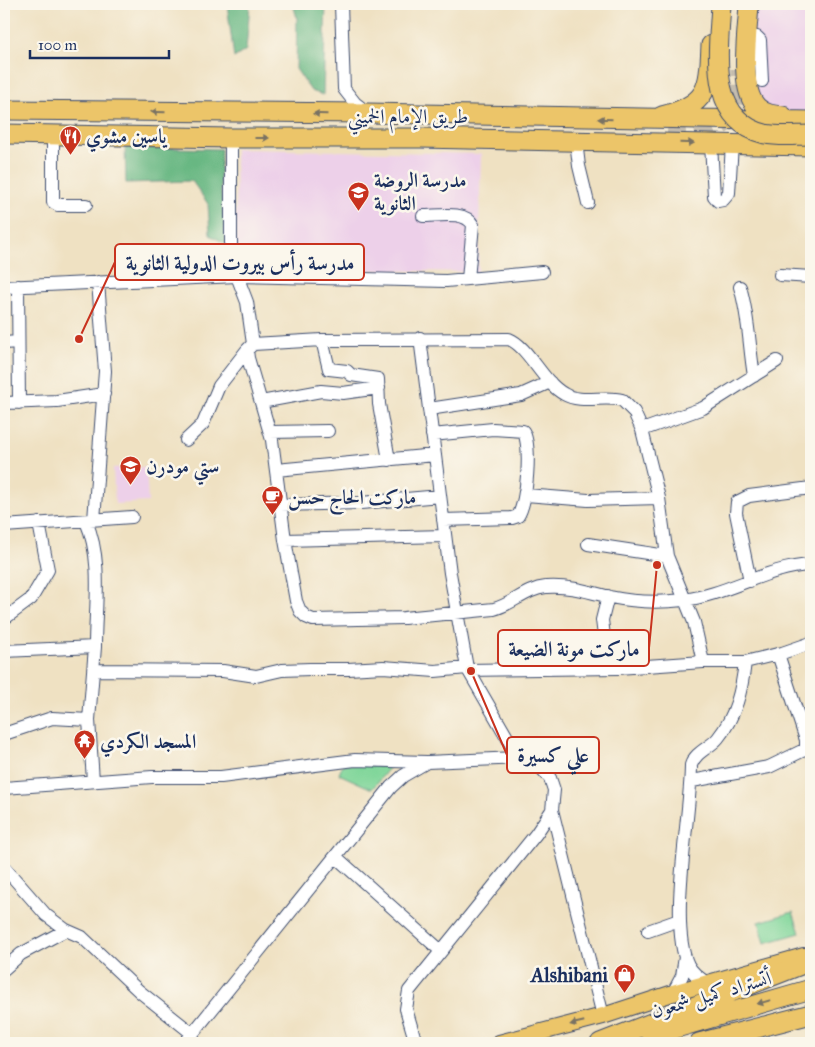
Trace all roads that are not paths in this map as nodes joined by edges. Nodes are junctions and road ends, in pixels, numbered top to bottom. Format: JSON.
{"nodes":[{"id":1,"x":341,"y":4,"type":"edge"},
{"id":2,"x":713,"y":4,"type":"edge"},
{"id":3,"x":722,"y":4,"type":"edge"},
{"id":4,"x":741,"y":4,"type":"edge"},
{"id":5,"x":749,"y":4,"type":"edge"},
{"id":6,"x":740,"y":70,"type":"tunnel mouth"},
{"id":7,"x":755,"y":86,"type":"junction"},
{"id":8,"x":707,"y":87,"type":"junction"},
{"id":9,"x":4,"y":110,"type":"edge"},
{"id":10,"x":186,"y":112,"type":"junction"},
{"id":11,"x":368,"y":113,"type":"junction"},
{"id":12,"x":632,"y":120,"type":"junction"},
{"id":13,"x":811,"y":120,"type":"edge"},
{"id":14,"x":4,"y":134,"type":"edge"},
{"id":15,"x":53,"y":134,"type":"junction"},
{"id":16,"x":667,"y":134,"type":"tunnel mouth"},
{"id":17,"x":811,"y":135,"type":"edge"},
{"id":18,"x":186,"y":137,"type":"junction"},
{"id":19,"x":232,"y":138,"type":"junction"},
{"id":20,"x":420,"y":138,"type":"junction"},
{"id":21,"x":576,"y":141,"type":"junction"},
{"id":22,"x":711,"y":144,"type":"junction"},
{"id":23,"x":732,"y":144,"type":"junction"},
{"id":24,"x":811,"y":146,"type":"edge"},
{"id":25,"x":588,"y":203,"type":"dead end"},
{"id":26,"x":86,"y":205,"type":"dead end"},
{"id":27,"x":423,"y":216,"type":"dead end"},
{"id":28,"x":542,"y":272,"type":"dead end"},
{"id":29,"x":780,"y":275,"type":"dead end"},
{"id":30,"x":237,"y":276,"type":"junction"},
{"id":31,"x":811,"y":277,"type":"edge"},
{"id":32,"x":468,"y":279,"type":"junction"},
{"id":33,"x":98,"y":282,"type":"junction"},
{"id":34,"x":4,"y":286,"type":"edge"},
{"id":35,"x":18,"y":286,"type":"junction"},
{"id":36,"x":740,"y":287,"type":"dead end"},
{"id":37,"x":420,"y":338,"type":"junction"},
{"id":38,"x":322,"y":340,"type":"junction"},
{"id":39,"x":18,"y":342,"type":"junction"},
{"id":40,"x":4,"y":343,"type":"edge"},
{"id":41,"x":250,"y":347,"type":"junction"},
{"id":42,"x":777,"y":361,"type":"dead end"},
{"id":43,"x":754,"y":376,"type":"junction"},
{"id":44,"x":550,"y":382,"type":"junction"},
{"id":45,"x":379,"y":388,"type":"junction"},
{"id":46,"x":104,"y":394,"type":"junction"},
{"id":47,"x":261,"y":402,"type":"junction"},
{"id":48,"x":4,"y":403,"type":"edge"},
{"id":49,"x":20,"y":404,"type":"junction"},
{"id":50,"x":429,"y":409,"type":"junction"},
{"id":51,"x":642,"y":430,"type":"junction"},
{"id":52,"x":270,"y":432,"type":"junction"},
{"id":53,"x":328,"y":432,"type":"dead end"},
{"id":54,"x":432,"y":435,"type":"junction"},
{"id":55,"x":186,"y":440,"type":"dead end"},
{"id":56,"x":435,"y":454,"type":"junction"},
{"id":57,"x":389,"y":460,"type":"junction"},
{"id":58,"x":276,"y":470,"type":"junction"},
{"id":59,"x":811,"y":488,"type":"edge"},
{"id":60,"x":526,"y":495,"type":"junction"},
{"id":61,"x":440,"y":496,"type":"junction"},
{"id":62,"x":659,"y":498,"type":"junction"},
{"id":63,"x":280,"y":505,"type":"junction"},
{"id":64,"x":132,"y":517,"type":"dead end"},
{"id":65,"x":443,"y":520,"type":"junction"},
{"id":66,"x":90,"y":521,"type":"junction"},
{"id":67,"x":39,"y":523,"type":"junction"},
{"id":68,"x":4,"y":526,"type":"edge"},
{"id":69,"x":445,"y":536,"type":"junction"},
{"id":70,"x":285,"y":540,"type":"junction"},
{"id":71,"x":588,"y":544,"type":"dead end"},
{"id":72,"x":667,"y":556,"type":"junction"},
{"id":73,"x":811,"y":565,"type":"edge"},
{"id":74,"x":750,"y":581,"type":"junction"},
{"id":75,"x":608,"y":596,"type":"junction"},
{"id":76,"x":685,"y":600,"type":"junction"},
{"id":77,"x":456,"y":613,"type":"junction"},
{"id":78,"x":4,"y":620,"type":"edge"},
{"id":79,"x":811,"y":643,"type":"edge"},
{"id":80,"x":95,"y":647,"type":"junction"},
{"id":81,"x":4,"y":651,"type":"edge"},
{"id":82,"x":778,"y":654,"type":"junction"},
{"id":83,"x":703,"y":662,"type":"junction"},
{"id":84,"x":745,"y":662,"type":"junction"},
{"id":85,"x":608,"y":668,"type":"junction"},
{"id":86,"x":467,"y":669,"type":"junction"},
{"id":87,"x":94,"y":670,"type":"junction"},
{"id":88,"x":89,"y":720,"type":"junction"},
{"id":89,"x":4,"y":734,"type":"edge"},
{"id":90,"x":520,"y":758,"type":"junction"},
{"id":91,"x":427,"y":762,"type":"junction"},
{"id":92,"x":93,"y":781,"type":"junction"},
{"id":93,"x":692,"y":781,"type":"junction"},
{"id":94,"x":4,"y":788,"type":"edge"},
{"id":95,"x":552,"y":810,"type":"junction"},
{"id":96,"x":336,"y":857,"type":"junction"},
{"id":97,"x":4,"y":867,"type":"edge"},
{"id":98,"x":679,"y":920,"type":"junction"},
{"id":99,"x":66,"y":930,"type":"junction"},
{"id":100,"x":648,"y":931,"type":"dead end"},
{"id":101,"x":442,"y":950,"type":"junction"},
{"id":102,"x":811,"y":954,"type":"edge"},
{"id":103,"x":685,"y":957,"type":"junction"},
{"id":104,"x":811,"y":961,"type":"edge"},
{"id":105,"x":4,"y":970,"type":"edge"},
{"id":106,"x":707,"y":983,"type":"junction"},
{"id":107,"x":811,"y":989,"type":"edge"},
{"id":108,"x":673,"y":993,"type":"junction"},
{"id":109,"x":811,"y":1014,"type":"edge"},
{"id":110,"x":603,"y":1016,"type":"junction"},
{"id":111,"x":811,"y":1024,"type":"edge"},
{"id":112,"x":189,"y":1038,"type":"edge"},
{"id":113,"x":416,"y":1043,"type":"edge"},
{"id":114,"x":499,"y":1043,"type":"edge"},
{"id":115,"x":600,"y":1043,"type":"edge"},
{"id":116,"x":623,"y":1043,"type":"edge"},
{"id":117,"x":700,"y":1043,"type":"edge"},
{"id":118,"x":750,"y":1043,"type":"edge"}],
"edges":[{"from":1,"to":11,"type":"street"},
{"from":2,"to":8,"type":"highway"},
{"from":3,"to":17,"type":"highway","bridge":true},
{"from":4,"to":6,"type":"highway"},
{"from":5,"to":7,"type":"highway"},
{"from":7,"to":8,"type":"highway"},
{"from":7,"to":13,"type":"highway"},
{"from":8,"to":12,"type":"highway"},
{"from":10,"to":9,"type":"highway","name":"طريق الإمام الخميني","one_way":true},
{"from":11,"to":10,"type":"highway","name":"طريق الإمام الخميني","one_way":true},
{"from":10,"to":18,"type":"highway"},
{"from":12,"to":11,"type":"highway","name":"طريق الإمام الخميني","one_way":true},
{"from":12,"to":13,"type":"highway","name":"طريق الإمام الخميني"},
{"from":14,"to":15,"type":"highway","name":"طريق الإمام الخميني"},
{"from":15,"to":18,"type":"highway","name":"طريق الإمام الخميني"},
{"from":15,"to":26,"type":"street"},
{"from":16,"to":20,"type":"highway"},
{"from":18,"to":19,"type":"highway","name":"طريق الإمام الخميني"},
{"from":19,"to":20,"type":"highway","name":"طريق الإمام الخميني","one_way":true},
{"from":19,"to":30,"type":"street"},
{"from":20,"to":21,"type":"highway","name":"طريق الإمام الخميني"},
{"from":21,"to":22,"type":"highway","name":"طريق الإمام الخميني","one_way":true},
{"from":21,"to":25,"type":"street"},
{"from":22,"to":23,"type":"highway","name":"طريق الإمام الخميني"},
{"from":22,"to":23,"type":"street"},
{"from":23,"to":24,"type":"highway","name":"طريق الإمام الخميني"},
{"from":27,"to":32,"type":"street"},
{"from":28,"to":32,"type":"street"},
{"from":29,"to":31,"type":"street"},
{"from":30,"to":32,"type":"street"},
{"from":30,"to":33,"type":"street"},
{"from":30,"to":41,"type":"street"},
{"from":33,"to":35,"type":"street"},
{"from":33,"to":46,"type":"street"},
{"from":34,"to":35,"type":"street"},
{"from":35,"to":39,"type":"street"},
{"from":36,"to":43,"type":"street"},
{"from":37,"to":38,"type":"street"},
{"from":37,"to":44,"type":"street"},
{"from":37,"to":50,"type":"street"},
{"from":38,"to":41,"type":"street"},
{"from":38,"to":45,"type":"street"},
{"from":39,"to":40,"type":"street"},
{"from":39,"to":49,"type":"street"},
{"from":41,"to":47,"type":"street"},
{"from":41,"to":55,"type":"street"},
{"from":42,"to":43,"type":"street"},
{"from":43,"to":51,"type":"street"},
{"from":44,"to":50,"type":"street"},
{"from":44,"to":51,"type":"street"},
{"from":45,"to":47,"type":"street"},
{"from":45,"to":57,"type":"street"},
{"from":46,"to":49,"type":"street"},
{"from":46,"to":66,"type":"street"},
{"from":47,"to":52,"type":"street"},
{"from":48,"to":49,"type":"street"},
{"from":50,"to":54,"type":"street"},
{"from":51,"to":62,"type":"street"},
{"from":52,"to":53,"type":"street"},
{"from":52,"to":58,"type":"street"},
{"from":54,"to":56,"type":"street"},
{"from":54,"to":60,"type":"street"},
{"from":56,"to":57,"type":"street"},
{"from":56,"to":61,"type":"street"},
{"from":57,"to":58,"type":"street"},
{"from":58,"to":63,"type":"street"},
{"from":59,"to":74,"type":"street"},
{"from":60,"to":62,"type":"street"},
{"from":60,"to":65,"type":"street"},
{"from":61,"to":63,"type":"street"},
{"from":61,"to":65,"type":"street"},
{"from":62,"to":72,"type":"street"},
{"from":63,"to":70,"type":"street"},
{"from":64,"to":66,"type":"street"},
{"from":65,"to":69,"type":"street"},
{"from":66,"to":67,"type":"street"},
{"from":66,"to":80,"type":"street"},
{"from":67,"to":68,"type":"street"},
{"from":67,"to":78,"type":"street"},
{"from":69,"to":70,"type":"street"},
{"from":69,"to":77,"type":"street"},
{"from":70,"to":77,"type":"street"},
{"from":71,"to":72,"type":"street"},
{"from":72,"to":76,"type":"street"},
{"from":73,"to":74,"type":"street"},
{"from":74,"to":76,"type":"street"},
{"from":75,"to":76,"type":"street"},
{"from":75,"to":77,"type":"street"},
{"from":75,"to":85,"type":"street"},
{"from":76,"to":83,"type":"street"},
{"from":77,"to":86,"type":"street"},
{"from":79,"to":82,"type":"street"},
{"from":80,"to":81,"type":"street"},
{"from":80,"to":87,"type":"street"},
{"from":82,"to":84,"type":"street"},
{"from":82,"to":93,"type":"street"},
{"from":83,"to":84,"type":"street"},
{"from":83,"to":85,"type":"street"},
{"from":84,"to":93,"type":"street"},
{"from":85,"to":86,"type":"street"},
{"from":86,"to":87,"type":"street"},
{"from":86,"to":90,"type":"street"},
{"from":87,"to":88,"type":"street"},
{"from":88,"to":89,"type":"street"},
{"from":88,"to":92,"type":"street"},
{"from":90,"to":91,"type":"street"},
{"from":90,"to":95,"type":"street"},
{"from":91,"to":92,"type":"street"},
{"from":91,"to":96,"type":"street"},
{"from":92,"to":94,"type":"street"},
{"from":93,"to":98,"type":"street"},
{"from":95,"to":101,"type":"street"},
{"from":95,"to":110,"type":"street"},
{"from":96,"to":101,"type":"street"},
{"from":96,"to":112,"type":"street"},
{"from":97,"to":99,"type":"street"},
{"from":98,"to":100,"type":"street"},
{"from":98,"to":103,"type":"street"},
{"from":99,"to":105,"type":"street"},
{"from":99,"to":112,"type":"street"},
{"from":101,"to":113,"type":"street"},
{"from":102,"to":106,"type":"main road"},
{"from":103,"to":106,"type":"street"},
{"from":103,"to":108,"type":"street"},
{"from":104,"to":115,"type":"highway"},
{"from":106,"to":108,"type":"main road"},
{"from":107,"to":116,"type":"highway","name":"أتستراد كميل شمعون","one_way":true},
{"from":108,"to":110,"type":"main road"},
{"from":109,"to":117,"type":"highway"},
{"from":110,"to":114,"type":"main road","one_way":true},
{"from":111,"to":118,"type":"highway"}]}
